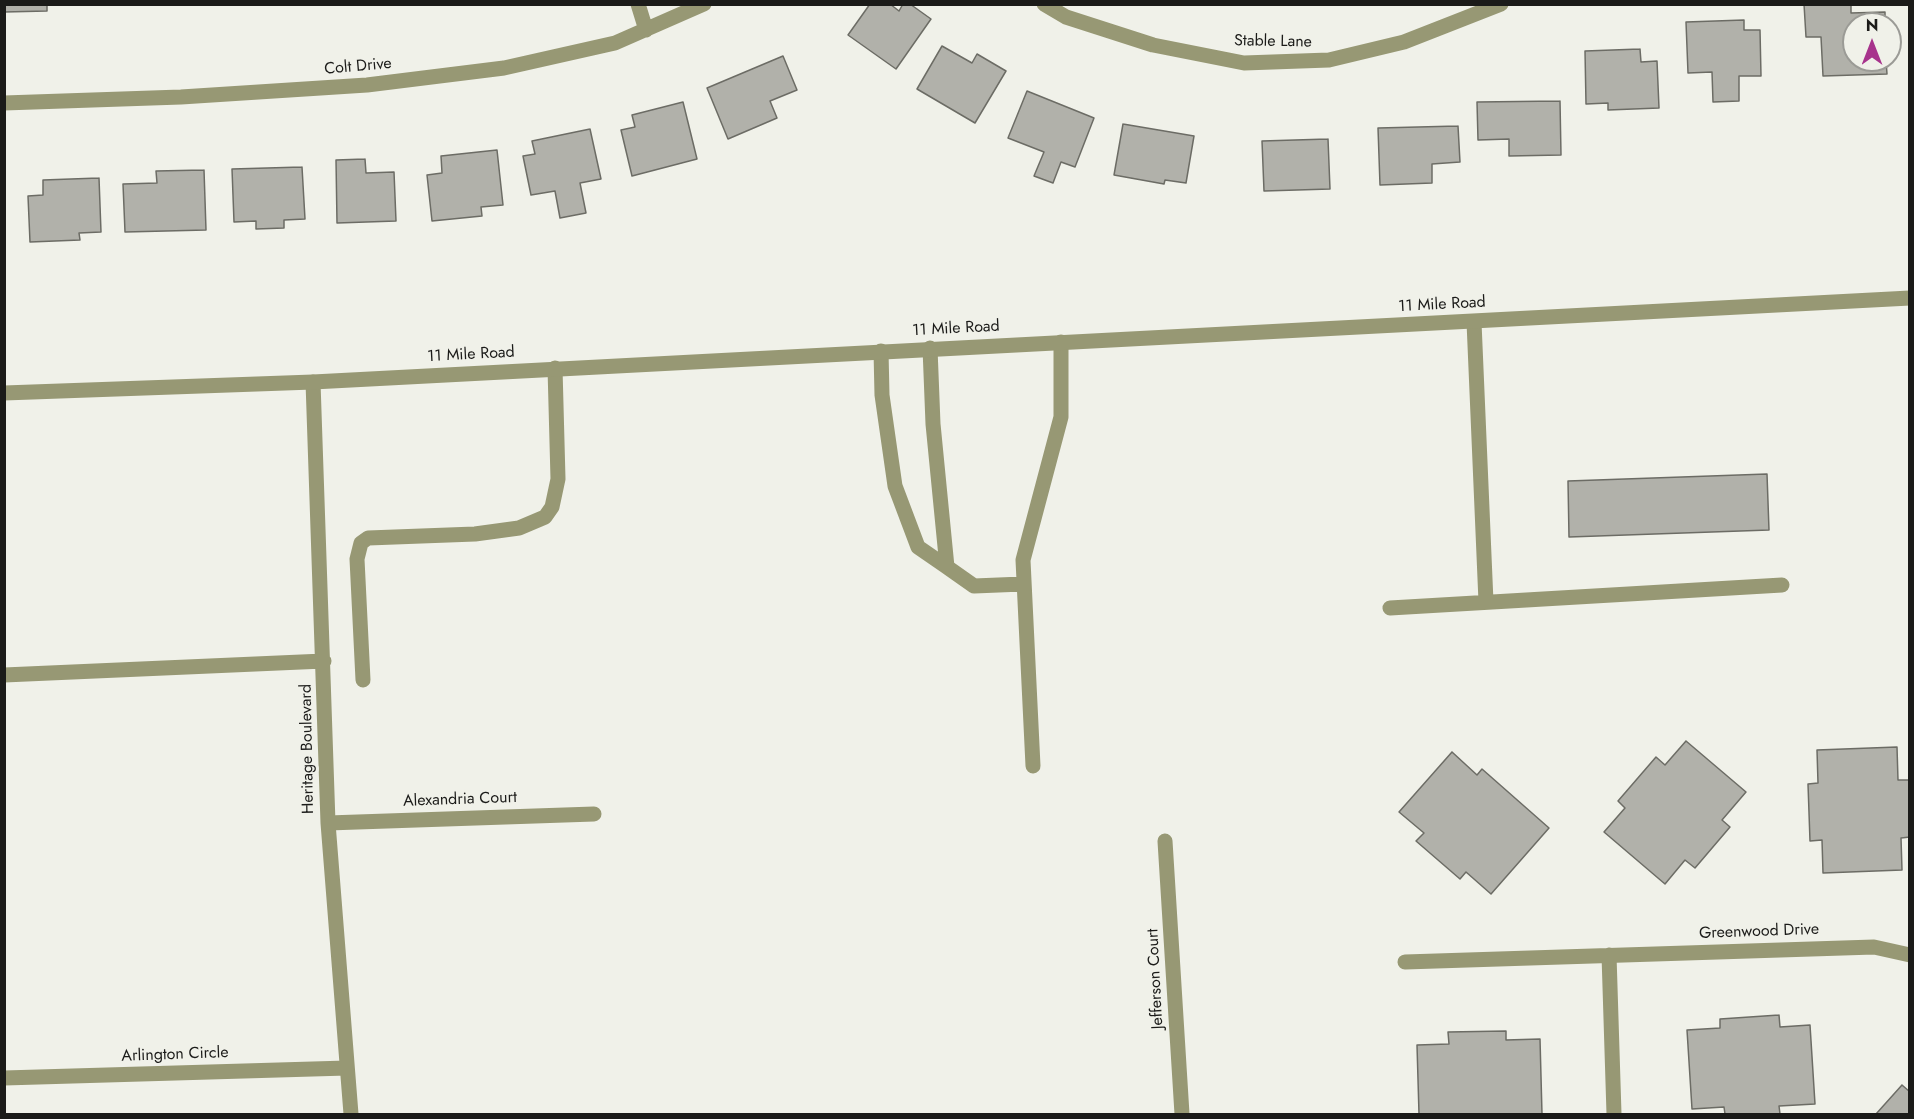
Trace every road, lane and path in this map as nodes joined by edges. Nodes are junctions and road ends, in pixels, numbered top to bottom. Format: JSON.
{"nodes":[{"id":1,"x":638,"y":4,"type":"edge"},
{"id":2,"x":704,"y":4,"type":"edge"},
{"id":3,"x":1044,"y":4,"type":"edge"},
{"id":4,"x":1501,"y":4,"type":"edge"},
{"id":5,"x":646,"y":30,"type":"junction"},
{"id":6,"x":4,"y":103,"type":"edge"},
{"id":7,"x":1910,"y":298,"type":"edge"},
{"id":8,"x":1474,"y":322,"type":"junction"},
{"id":9,"x":1062,"y":342,"type":"junction"},
{"id":10,"x":930,"y":348,"type":"junction"},
{"id":11,"x":881,"y":351,"type":"junction"},
{"id":12,"x":555,"y":368,"type":"junction"},
{"id":13,"x":313,"y":382,"type":"junction"},
{"id":14,"x":4,"y":393,"type":"edge"},
{"id":15,"x":947,"y":567,"type":"junction"},
{"id":16,"x":1023,"y":584,"type":"junction"},
{"id":17,"x":1782,"y":585,"type":"dead end"},
{"id":18,"x":1486,"y":602,"type":"junction"},
{"id":19,"x":1390,"y":608,"type":"dead end"},
{"id":20,"x":324,"y":661,"type":"junction"},
{"id":21,"x":4,"y":675,"type":"edge"},
{"id":22,"x":363,"y":680,"type":"dead end"},
{"id":23,"x":1033,"y":766,"type":"dead end"},
{"id":24,"x":594,"y":814,"type":"dead end"},
{"id":25,"x":328,"y":823,"type":"junction"},
{"id":26,"x":1165,"y":841,"type":"dead end"},
{"id":27,"x":1609,"y":955,"type":"junction"},
{"id":28,"x":1910,"y":955,"type":"edge"},
{"id":29,"x":1405,"y":962,"type":"dead end"},
{"id":30,"x":347,"y":1068,"type":"junction"},
{"id":31,"x":4,"y":1078,"type":"edge"},
{"id":32,"x":351,"y":1114,"type":"edge"},
{"id":33,"x":1182,"y":1114,"type":"edge"},
{"id":34,"x":1614,"y":1114,"type":"edge"}],
"edges":[{"from":1,"to":5,"type":"street"},
{"from":2,"to":5,"type":"street","name":"Colt Drive"},
{"from":3,"to":4,"type":"street","name":"Stable Lane"},
{"from":5,"to":6,"type":"street","name":"Colt Drive"},
{"from":7,"to":8,"type":"street","name":"11 Mile Road"},
{"from":8,"to":9,"type":"street","name":"11 Mile Road"},
{"from":8,"to":18,"type":"street"},
{"from":9,"to":10,"type":"street","name":"11 Mile Road"},
{"from":9,"to":16,"type":"street"},
{"from":10,"to":11,"type":"street","name":"11 Mile Road"},
{"from":10,"to":15,"type":"street"},
{"from":11,"to":12,"type":"street","name":"11 Mile Road"},
{"from":11,"to":15,"type":"street"},
{"from":12,"to":13,"type":"street","name":"11 Mile Road"},
{"from":12,"to":22,"type":"street"},
{"from":13,"to":14,"type":"street","name":"11 Mile Road"},
{"from":13,"to":20,"type":"street","name":"Heritage Boulevard"},
{"from":15,"to":16,"type":"street"},
{"from":16,"to":23,"type":"street"},
{"from":17,"to":18,"type":"street"},
{"from":18,"to":19,"type":"street"},
{"from":20,"to":21,"type":"street"},
{"from":20,"to":25,"type":"street","name":"Heritage Boulevard"},
{"from":24,"to":25,"type":"street","name":"Alexandria Court"},
{"from":25,"to":30,"type":"street","name":"Heritage Boulevard"},
{"from":26,"to":33,"type":"street","name":"Jefferson Court"},
{"from":27,"to":28,"type":"street","name":"Greenwood Drive"},
{"from":27,"to":29,"type":"street","name":"Greenwood Drive"},
{"from":27,"to":34,"type":"street"},
{"from":30,"to":31,"type":"street","name":"Arlington Circle"},
{"from":30,"to":32,"type":"street","name":"Heritage Boulevard"}]}
